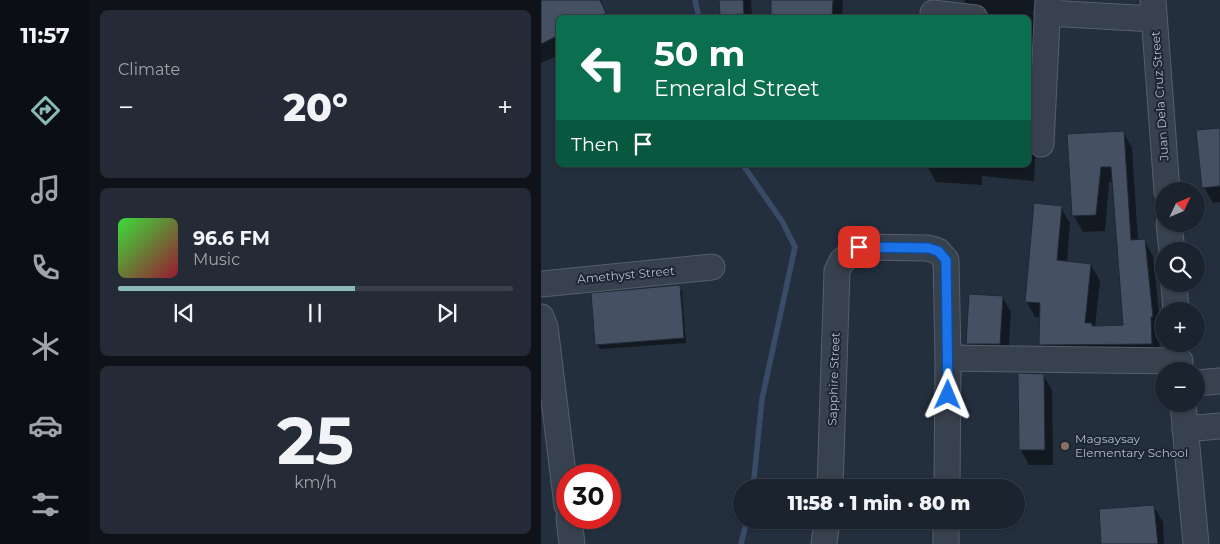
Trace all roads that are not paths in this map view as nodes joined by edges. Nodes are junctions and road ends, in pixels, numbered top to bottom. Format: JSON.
{"nodes":[{"id":1,"x":1154,"y":9,"type":"edge"},
{"id":2,"x":933,"y":10,"type":"edge"},
{"id":3,"x":959,"y":15,"type":"edge"},
{"id":4,"x":1043,"y":15,"type":"edge"},
{"id":5,"x":1041,"y":144,"type":"dead end"},
{"id":6,"x":1166,"y":182,"type":"edge"},
{"id":7,"x":712,"y":267,"type":"dead end"},
{"id":8,"x":541,"y":284,"type":"edge"},
{"id":9,"x":541,"y":316,"type":"edge"},
{"id":10,"x":948,"y":358,"type":"junction"},
{"id":11,"x":1179,"y":359,"type":"edge"},
{"id":12,"x":1220,"y":381,"type":"edge"},
{"id":13,"x":1205,"y":382,"type":"edge"},
{"id":14,"x":1184,"y":412,"type":"edge"},
{"id":15,"x":1220,"y":426,"type":"edge"},
{"id":16,"x":1185,"y":429,"type":"junction"},
{"id":17,"x":562,"y":464,"type":"edge"},
{"id":18,"x":830,"y":479,"type":"edge"},
{"id":19,"x":947,"y":479,"type":"edge"},
{"id":20,"x":570,"y":529,"type":"edge"},
{"id":21,"x":826,"y":529,"type":"edge"},
{"id":22,"x":947,"y":529,"type":"edge"},
{"id":23,"x":572,"y":544,"type":"edge"},
{"id":24,"x":824,"y":544,"type":"edge"},
{"id":25,"x":946,"y":544,"type":"edge"},
{"id":26,"x":1196,"y":544,"type":"edge"}],
"edges":[{"from":1,"to":4,"type":"street"},
{"from":1,"to":6,"type":"street","name":"Juan Dela Cruz Street"},
{"from":2,"to":3,"type":"street"},
{"from":4,"to":5,"type":"street"},
{"from":7,"to":8,"type":"street","name":"Amethyst Street"},
{"from":9,"to":17,"type":"street"},
{"from":10,"to":11,"type":"street"},
{"from":10,"to":18,"type":"street","name":"Sapphire Street"},
{"from":10,"to":19,"type":"street"},
{"from":12,"to":13,"type":"street"},
{"from":14,"to":16,"type":"street"},
{"from":15,"to":16,"type":"street"},
{"from":16,"to":26,"type":"street"},
{"from":20,"to":23,"type":"street"},
{"from":21,"to":24,"type":"street"},
{"from":22,"to":25,"type":"street"}]}
